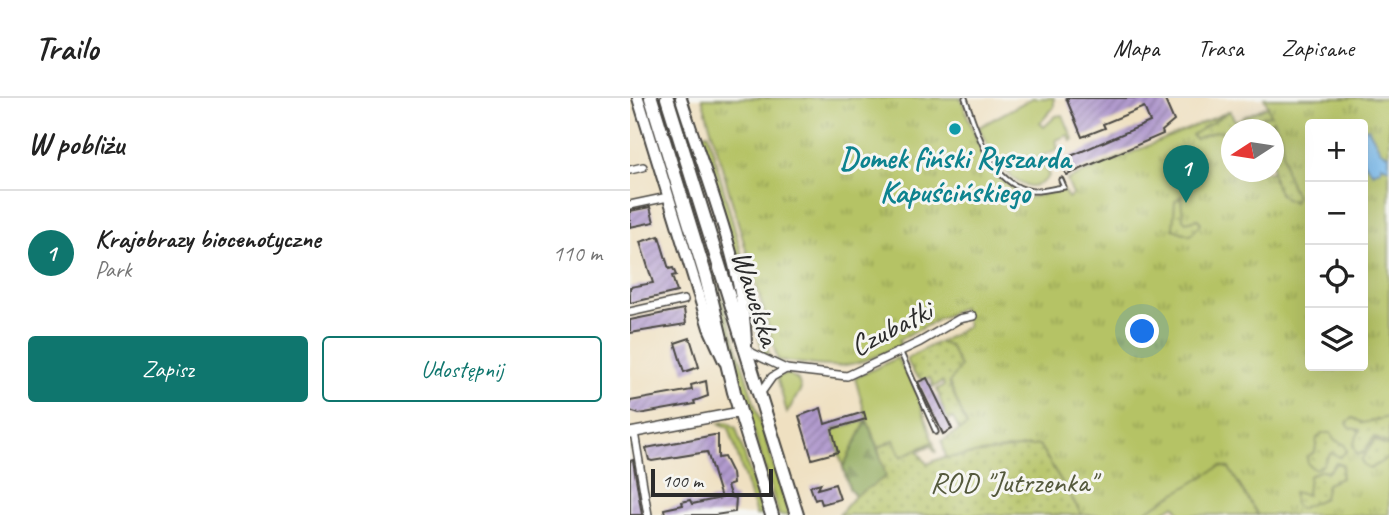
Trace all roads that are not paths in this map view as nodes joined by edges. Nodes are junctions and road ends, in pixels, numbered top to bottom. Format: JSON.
{"nodes":[{"id":1,"x":638,"y":98,"type":"edge"},
{"id":2,"x":651,"y":98,"type":"edge"},
{"id":3,"x":667,"y":98,"type":"edge"},
{"id":4,"x":681,"y":98,"type":"edge"},
{"id":5,"x":965,"y":98,"type":"edge"},
{"id":6,"x":643,"y":167,"type":"dead end"},
{"id":7,"x":630,"y":170,"type":"edge"},
{"id":8,"x":1061,"y":180,"type":"dead end"},
{"id":9,"x":668,"y":197,"type":"junction"},
{"id":10,"x":630,"y":205,"type":"edge"},
{"id":11,"x":684,"y":300,"type":"dead end"},
{"id":12,"x":630,"y":312,"type":"edge"},
{"id":13,"x":973,"y":316,"type":"dead end"},
{"id":14,"x":746,"y":350,"type":"junction"},
{"id":15,"x":900,"y":352,"type":"junction"},
{"id":16,"x":786,"y":369,"type":"junction"},
{"id":17,"x":729,"y":370,"type":"junction"},
{"id":18,"x":760,"y":394,"type":"junction"},
{"id":19,"x":740,"y":412,"type":"junction"},
{"id":20,"x":936,"y":432,"type":"dead end"},
{"id":21,"x":632,"y":433,"type":"edge"},
{"id":22,"x":648,"y":515,"type":"edge"},
{"id":23,"x":772,"y":515,"type":"edge"},
{"id":24,"x":797,"y":515,"type":"edge"}],
"edges":[{"from":1,"to":9,"type":"main road"},
{"from":2,"to":17,"type":"main road","name":"Wawelska"},
{"from":3,"to":14,"type":"main road","name":"Wawelska"},
{"from":4,"to":14,"type":"main road"},
{"from":5,"to":8,"type":"lane"},
{"from":6,"to":7,"type":"street"},
{"from":9,"to":10,"type":"street"},
{"from":9,"to":17,"type":"main road"},
{"from":11,"to":12,"type":"street"},
{"from":13,"to":15,"type":"street","name":"Czubatki"},
{"from":14,"to":16,"type":"street","name":"Czubatki"},
{"from":14,"to":18,"type":"main road","name":"Wawelska"},
{"from":15,"to":16,"type":"street","name":"Czubatki"},
{"from":15,"to":20,"type":"lane"},
{"from":16,"to":18,"type":"street"},
{"from":17,"to":19,"type":"main road","name":"Wawelska"},
{"from":18,"to":24,"type":"main road","name":"Wawelska"},
{"from":19,"to":21,"type":"street"},
{"from":19,"to":23,"type":"main road","name":"Wawelska"},
{"from":21,"to":22,"type":"street"}]}
